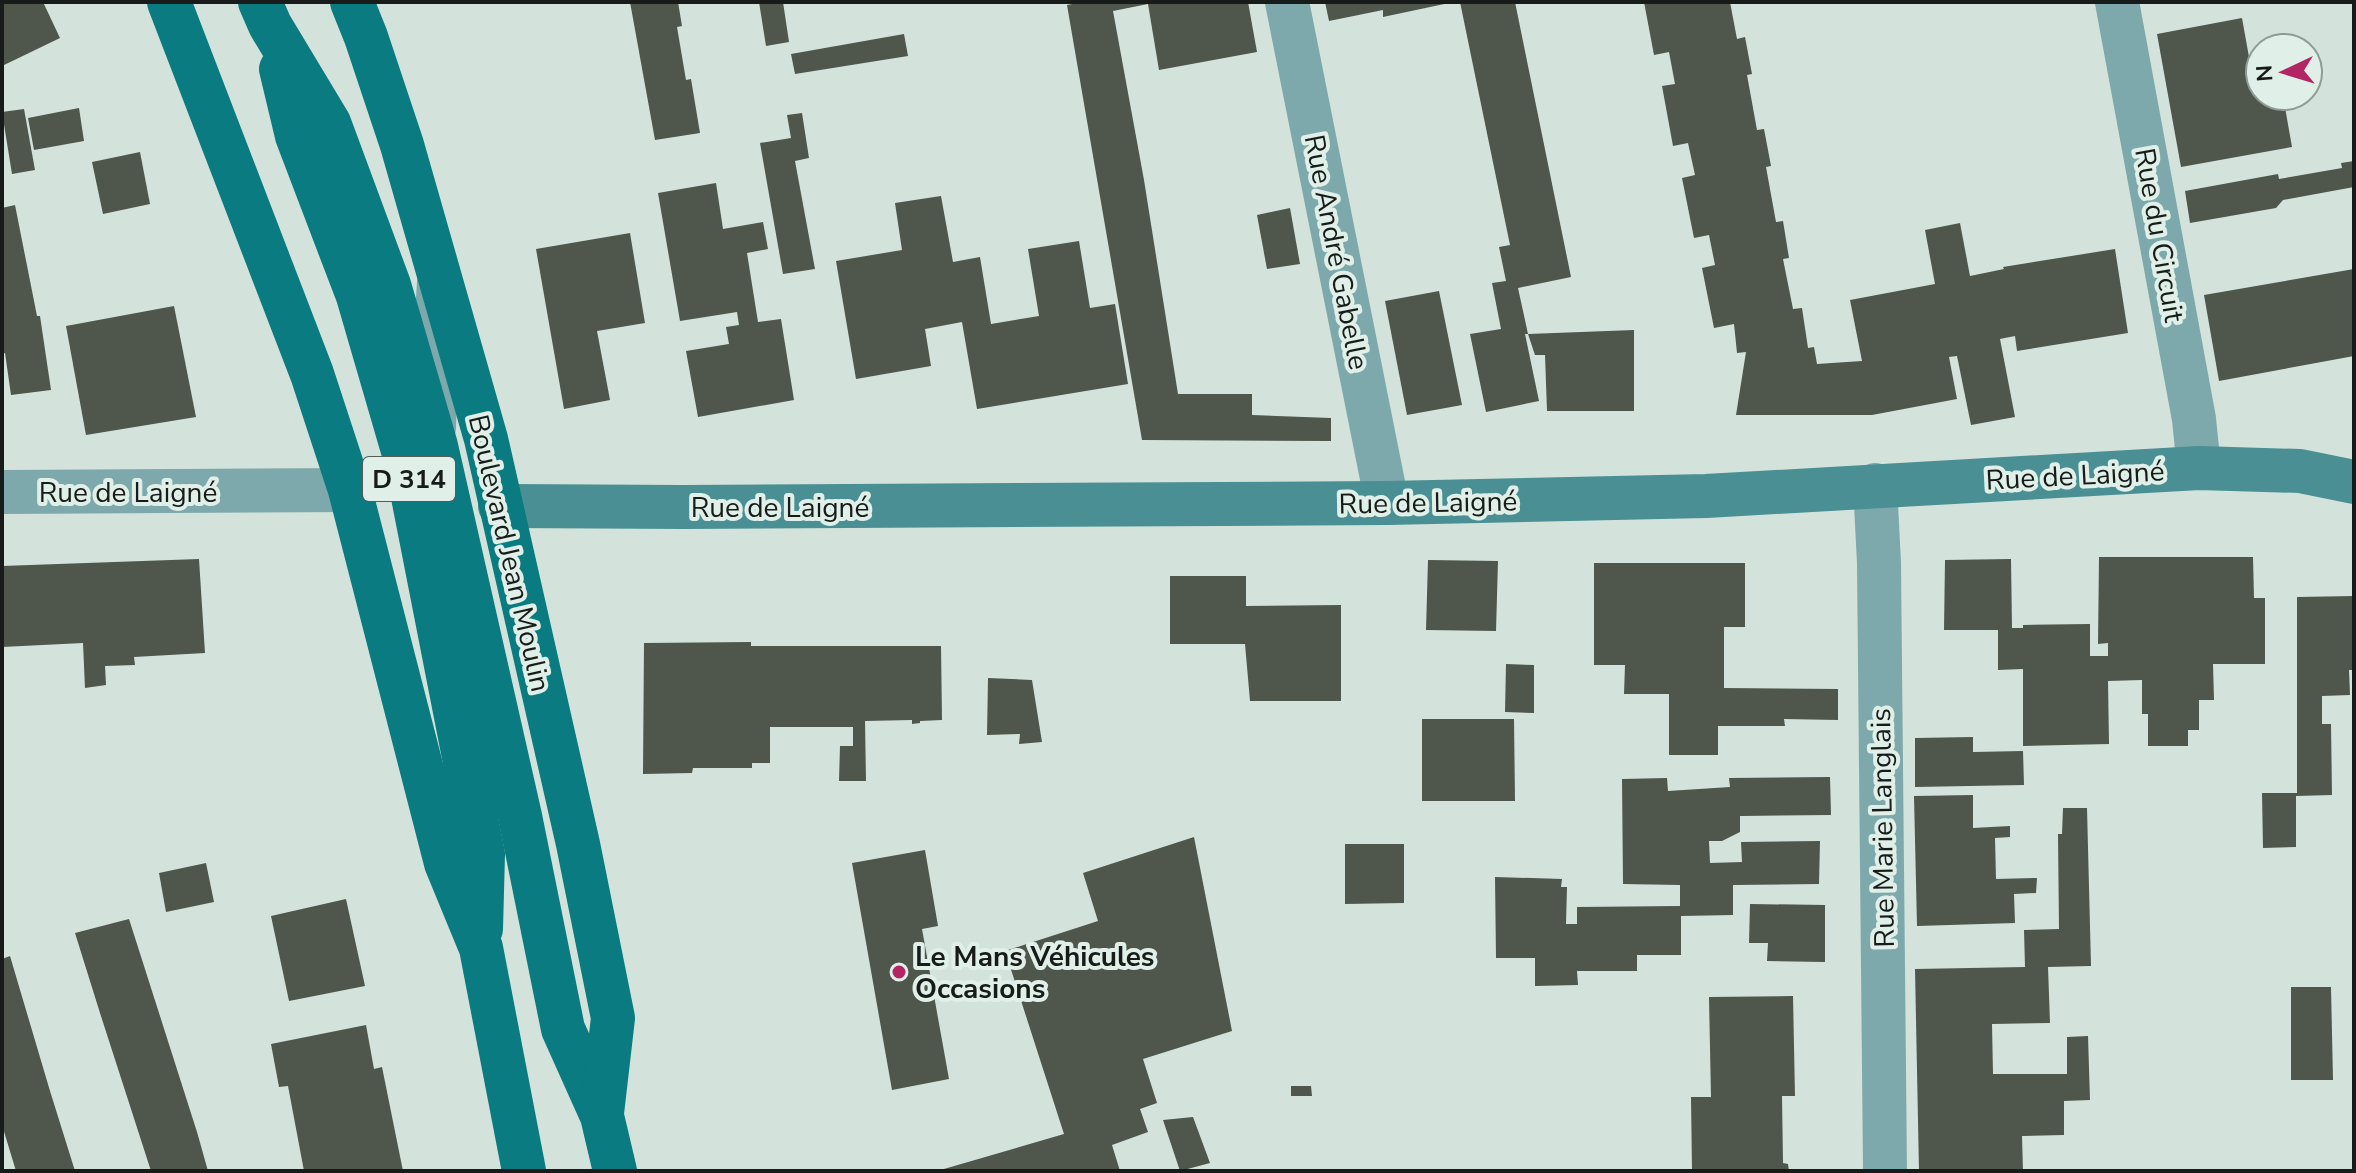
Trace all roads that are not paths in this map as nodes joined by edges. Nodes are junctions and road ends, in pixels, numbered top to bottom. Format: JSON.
{"nodes":[{"id":1,"x":169,"y":2,"type":"edge"},
{"id":2,"x":352,"y":2,"type":"edge"},
{"id":3,"x":1287,"y":2,"type":"edge"},
{"id":4,"x":2117,"y":2,"type":"edge"},
{"id":5,"x":265,"y":14,"type":"edge"},
{"id":6,"x":437,"y":268,"type":"junction"},
{"id":7,"x":436,"y":446,"type":"junction"},
{"id":8,"x":2199,"y":468,"type":"junction"},
{"id":9,"x":2354,"y":482,"type":"edge"},
{"id":10,"x":1875,"y":485,"type":"junction"},
{"id":11,"x":350,"y":490,"type":"junction"},
{"id":12,"x":2,"y":492,"type":"edge"},
{"id":13,"x":1387,"y":503,"type":"junction"},
{"id":14,"x":500,"y":506,"type":"junction"},
{"id":15,"x":481,"y":948,"type":"junction"},
{"id":16,"x":602,"y":1116,"type":"junction"},
{"id":17,"x":524,"y":1171,"type":"edge"},
{"id":18,"x":615,"y":1171,"type":"edge"},
{"id":19,"x":1885,"y":1171,"type":"edge"}],
"edges":[{"from":1,"to":11,"type":"main road","name":"Boulevard Jean Moulin","number":"D 314"},
{"from":2,"to":6,"type":"main road","name":"Boulevard Jean Moulin","number":"D 314"},
{"from":3,"to":13,"type":"street","name":"Rue André Gabelle"},
{"from":4,"to":8,"type":"street","name":"Rue du Circuit"},
{"from":5,"to":7,"type":"main road","name":"Boulevard Jean Moulin","number":"D 314"},
{"from":5,"to":15,"type":"main road","name":"Boulevard Jean Moulin","number":"D 314"},
{"from":6,"to":7,"type":"lane","number":"D 314"},
{"from":6,"to":14,"type":"main road","name":"Boulevard Jean Moulin","number":"D 314"},
{"from":7,"to":16,"type":"main road","name":"Boulevard Jean Moulin","number":"D 314"},
{"from":8,"to":9,"type":"street","name":"Rue de Laigné"},
{"from":8,"to":10,"type":"street","name":"Rue de Laigné"},
{"from":10,"to":13,"type":"street","name":"Rue de Laigné"},
{"from":10,"to":19,"type":"street","name":"Rue Marie Langlais"},
{"from":11,"to":12,"type":"street","name":"Rue de Laigné"},
{"from":11,"to":15,"type":"main road","name":"Boulevard Jean Moulin","number":"D 314"},
{"from":13,"to":14,"type":"street","name":"Rue de Laigné"},
{"from":14,"to":16,"type":"main road","name":"Boulevard Jean Moulin","number":"D 314"},
{"from":15,"to":17,"type":"main road","name":"Boulevard Jean Moulin","number":"D 314"},
{"from":16,"to":18,"type":"main road","name":"Boulevard Jean Moulin","number":"D 314"}]}
